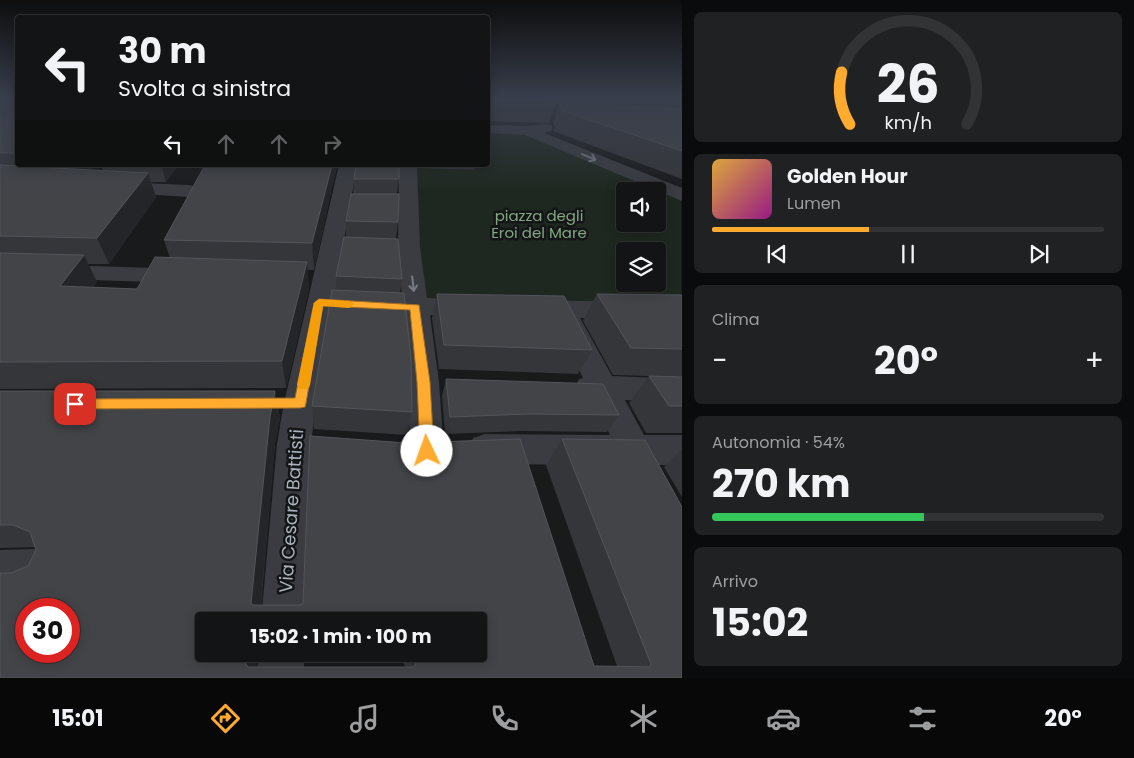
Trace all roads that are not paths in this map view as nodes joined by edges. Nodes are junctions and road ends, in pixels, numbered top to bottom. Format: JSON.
{"nodes":[{"id":1,"x":538,"y":129,"type":"edge"},
{"id":2,"x":490,"y":130,"type":"edge"},
{"id":3,"x":527,"y":131,"type":"junction"},
{"id":4,"x":354,"y":167,"type":"edge"},
{"id":5,"x":403,"y":167,"type":"edge"},
{"id":6,"x":100,"y":187,"type":"edge"},
{"id":7,"x":189,"y":191,"type":"edge"},
{"id":8,"x":682,"y":195,"type":"edge"},
{"id":9,"x":0,"y":270,"type":"edge"},
{"id":10,"x":206,"y":276,"type":"edge"},
{"id":11,"x":316,"y":287,"type":"junction"},
{"id":12,"x":415,"y":307,"type":"junction"},
{"id":13,"x":562,"y":309,"type":"junction"},
{"id":14,"x":682,"y":312,"type":"edge"},
{"id":15,"x":566,"y":386,"type":"edge"},
{"id":16,"x":604,"y":388,"type":"junction"},
{"id":17,"x":682,"y":391,"type":"edge"},
{"id":18,"x":634,"y":449,"type":"junction"},
{"id":19,"x":682,"y":450,"type":"edge"},
{"id":20,"x":655,"y":491,"type":"edge"},
{"id":21,"x":39,"y":570,"type":"edge"},
{"id":22,"x":0,"y":571,"type":"edge"},
{"id":23,"x":284,"y":612,"type":"edge"}],
"edges":[{"from":1,"to":3,"type":"street"},
{"from":2,"to":3,"type":"street"},
{"from":3,"to":8,"type":"street","one_way":true},
{"from":4,"to":11,"type":"street","name":"Via Cesare Battisti"},
{"from":5,"to":12,"type":"street","one_way":true},
{"from":6,"to":7,"type":"street"},
{"from":9,"to":10,"type":"street"},
{"from":11,"to":12,"type":"street"},
{"from":11,"to":23,"type":"street","name":"Via Cesare Battisti"},
{"from":12,"to":13,"type":"street"},
{"from":12,"to":18,"type":"street"},
{"from":13,"to":14,"type":"street"},
{"from":13,"to":16,"type":"street"},
{"from":15,"to":16,"type":"street"},
{"from":16,"to":17,"type":"street"},
{"from":16,"to":18,"type":"street"},
{"from":18,"to":19,"type":"street"},
{"from":18,"to":20,"type":"street"},
{"from":21,"to":22,"type":"street"}]}
